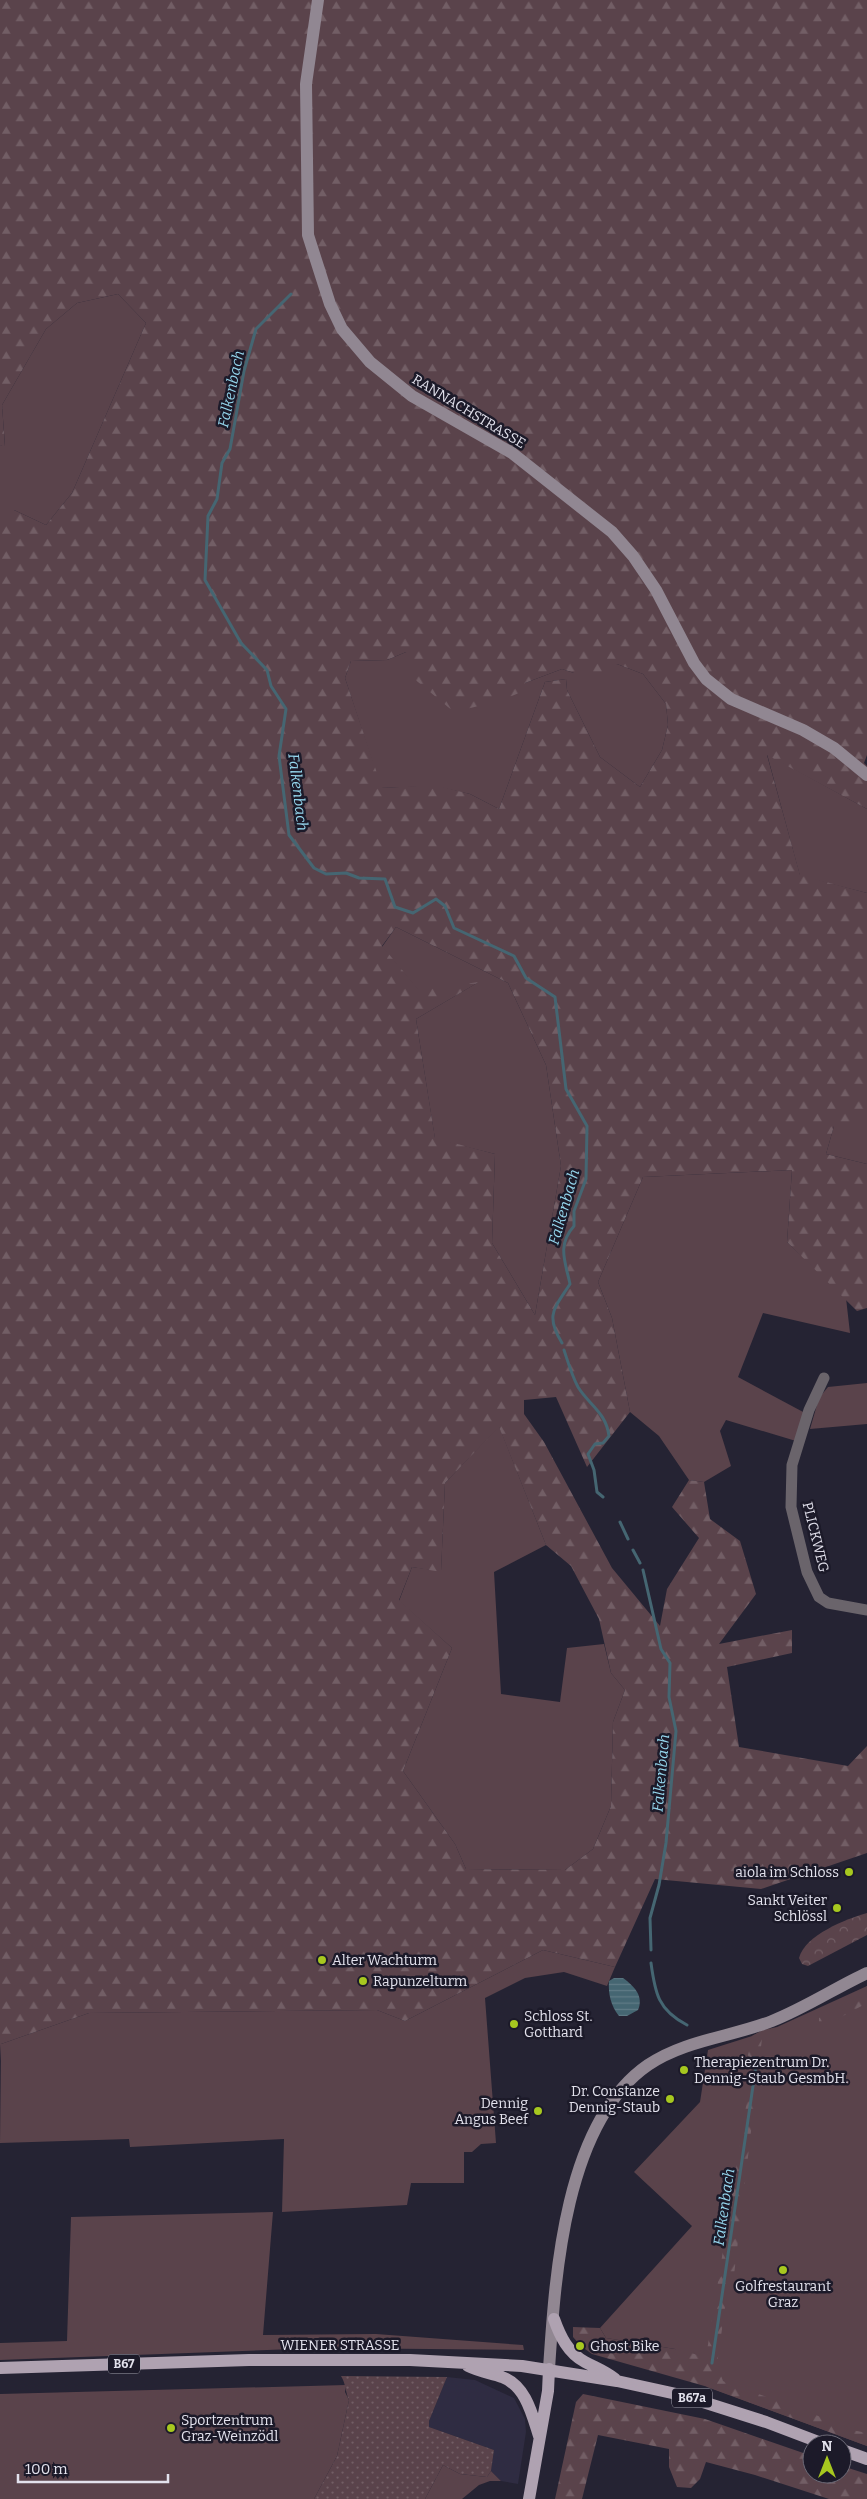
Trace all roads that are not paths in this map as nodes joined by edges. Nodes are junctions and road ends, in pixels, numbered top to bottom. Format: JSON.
{"nodes":[{"id":1,"x":318,"y":0,"type":"edge"},
{"id":2,"x":867,"y":775,"type":"edge"},
{"id":3,"x":824,"y":1378,"type":"dead end"},
{"id":4,"x":867,"y":1610,"type":"edge"},
{"id":5,"x":867,"y":1973,"type":"edge"},
{"id":6,"x":554,"y":2319,"type":"junction"},
{"id":7,"x":464,"y":2364,"type":"junction"},
{"id":8,"x":0,"y":2368,"type":"edge"},
{"id":9,"x":549,"y":2369,"type":"junction"},
{"id":10,"x":617,"y":2381,"type":"junction"},
{"id":11,"x":802,"y":2436,"type":"edge"},
{"id":12,"x":539,"y":2438,"type":"junction"},
{"id":13,"x":852,"y":2454,"type":"edge"},
{"id":14,"x":867,"y":2459,"type":"edge"},
{"id":15,"x":529,"y":2499,"type":"edge"}],
"edges":[{"from":1,"to":2,"type":"street","name":"RANNACHSTRASSE"},
{"from":3,"to":4,"type":"street","name":"PLICKWEG"},
{"from":5,"to":6,"type":"street"},
{"from":6,"to":9,"type":"street"},
{"from":6,"to":10,"type":"main road"},
{"from":7,"to":8,"type":"main road","name":"WIENER STRASSE","number":"B67"},
{"from":7,"to":9,"type":"main road","name":"WIENER STRASSE","number":"B67"},
{"from":7,"to":12,"type":"main road"},
{"from":9,"to":10,"type":"main road","number":"B67a"},
{"from":9,"to":12,"type":"main road"},
{"from":10,"to":11,"type":"main road","number":"B67a"},
{"from":12,"to":15,"type":"main road"},
{"from":13,"to":14,"type":"main road"}]}
